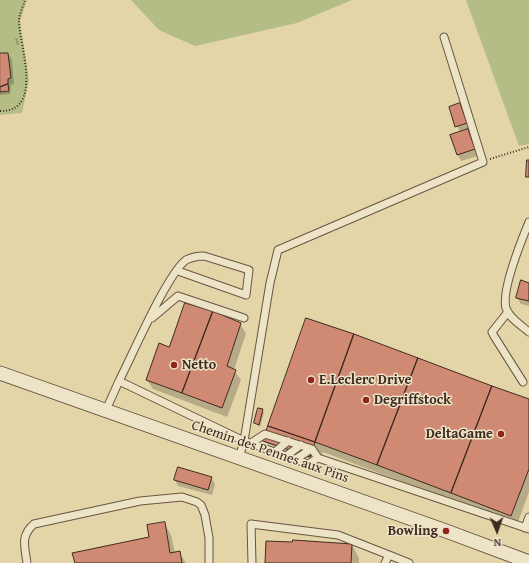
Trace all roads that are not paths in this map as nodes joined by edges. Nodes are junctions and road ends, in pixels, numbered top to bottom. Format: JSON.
{"nodes":[{"id":1,"x":444,"y":37,"type":"dead end"},
{"id":2,"x":529,"y":222,"type":"edge"},
{"id":3,"x":178,"y":271,"type":"junction"},
{"id":4,"x":508,"y":312,"type":"junction"},
{"id":5,"x":244,"y":318,"type":"dead end"},
{"id":6,"x":148,"y":322,"type":"junction"},
{"id":7,"x":529,"y":332,"type":"edge"},
{"id":8,"x":0,"y":373,"type":"edge"},
{"id":9,"x":119,"y":381,"type":"junction"},
{"id":10,"x":523,"y":382,"type":"dead end"},
{"id":11,"x":106,"y":410,"type":"junction"},
{"id":12,"x":276,"y":437,"type":"junction"},
{"id":13,"x":288,"y":441,"type":"junction"},
{"id":14,"x":247,"y":442,"type":"junction"},
{"id":15,"x":301,"y":446,"type":"junction"},
{"id":16,"x":262,"y":447,"type":"junction"},
{"id":17,"x":311,"y":449,"type":"junction"},
{"id":18,"x":275,"y":452,"type":"junction"},
{"id":19,"x":286,"y":456,"type":"junction"},
{"id":20,"x":239,"y":458,"type":"junction"},
{"id":21,"x":318,"y":458,"type":"junction"},
{"id":22,"x":296,"y":459,"type":"junction"},
{"id":23,"x":529,"y":517,"type":"edge"},
{"id":24,"x":527,"y":529,"type":"edge"},
{"id":25,"x":389,"y":555,"type":"junction"},
{"id":26,"x":529,"y":562,"type":"edge"},
{"id":27,"x":27,"y":563,"type":"edge"},
{"id":28,"x":209,"y":563,"type":"edge"},
{"id":29,"x":252,"y":563,"type":"edge"},
{"id":30,"x":385,"y":563,"type":"edge"},
{"id":31,"x":409,"y":563,"type":"edge"}],
"edges":[{"from":1,"to":14,"type":"lane"},
{"from":2,"to":4,"type":"lane"},
{"from":3,"to":3,"type":"lane"},
{"from":3,"to":6,"type":"lane"},
{"from":4,"to":7,"type":"lane"},
{"from":4,"to":10,"type":"lane"},
{"from":5,"to":6,"type":"lane"},
{"from":6,"to":9,"type":"lane"},
{"from":8,"to":11,"type":"street","name":"Chemin des Pennes aux Pins"},
{"from":9,"to":11,"type":"lane"},
{"from":9,"to":14,"type":"lane"},
{"from":11,"to":20,"type":"street","name":"Chemin des Pennes aux Pins"},
{"from":12,"to":13,"type":"lane"},
{"from":12,"to":14,"type":"lane"},
{"from":12,"to":16,"type":"lane"},
{"from":13,"to":15,"type":"lane"},
{"from":13,"to":18,"type":"lane"},
{"from":14,"to":16,"type":"lane"},
{"from":14,"to":20,"type":"lane"},
{"from":15,"to":17,"type":"lane"},
{"from":15,"to":19,"type":"lane"},
{"from":16,"to":18,"type":"lane"},
{"from":17,"to":21,"type":"lane"},
{"from":17,"to":22,"type":"lane"},
{"from":18,"to":19,"type":"lane"},
{"from":19,"to":22,"type":"lane"},
{"from":20,"to":26,"type":"street","name":"Chemin des Pennes aux Pins"},
{"from":21,"to":22,"type":"lane"},
{"from":21,"to":24,"type":"lane"},
{"from":23,"to":24,"type":"lane"},
{"from":25,"to":29,"type":"lane"},
{"from":25,"to":30,"type":"lane"},
{"from":25,"to":31,"type":"lane"},
{"from":27,"to":28,"type":"lane"}]}
